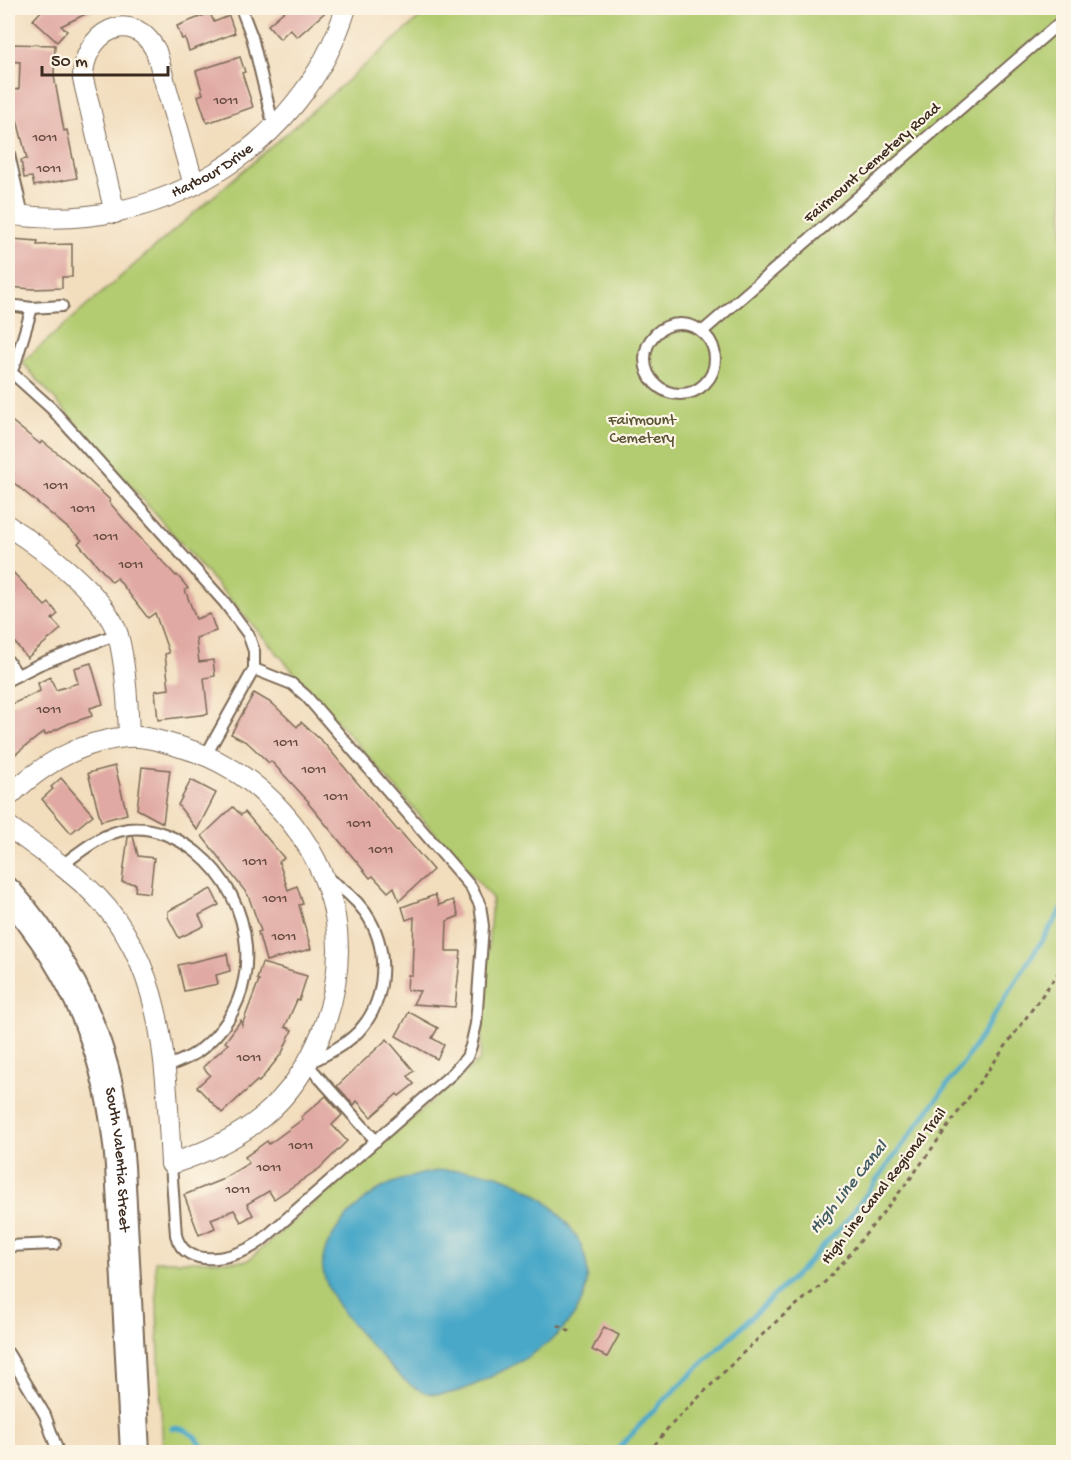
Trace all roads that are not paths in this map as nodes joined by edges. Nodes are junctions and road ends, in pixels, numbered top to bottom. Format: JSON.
{"nodes":[{"id":1,"x":241,"y":8,"type":"edge"},
{"id":2,"x":346,"y":8,"type":"edge"},
{"id":3,"x":1064,"y":19,"type":"edge"},
{"id":4,"x":274,"y":128,"type":"junction"},
{"id":5,"x":8,"y":150,"type":"edge"},
{"id":6,"x":195,"y":185,"type":"junction"},
{"id":7,"x":115,"y":213,"type":"junction"},
{"id":8,"x":15,"y":215,"type":"edge"},
{"id":9,"x":8,"y":305,"type":"edge"},
{"id":10,"x":62,"y":306,"type":"dead end"},
{"id":11,"x":32,"y":308,"type":"junction"},
{"id":12,"x":703,"y":331,"type":"junction"},
{"id":13,"x":9,"y":376,"type":"edge"},
{"id":14,"x":8,"y":526,"type":"edge"},
{"id":15,"x":117,"y":634,"type":"junction"},
{"id":16,"x":8,"y":661,"type":"edge"},
{"id":17,"x":254,"y":669,"type":"junction"},
{"id":18,"x":12,"y":677,"type":"edge"},
{"id":19,"x":129,"y":736,"type":"junction"},
{"id":20,"x":206,"y":755,"type":"junction"},
{"id":21,"x":8,"y":797,"type":"edge"},
{"id":22,"x":8,"y":826,"type":"edge"},
{"id":23,"x":61,"y":866,"type":"junction"},
{"id":24,"x":321,"y":874,"type":"junction"},
{"id":25,"x":8,"y":893,"type":"edge"},
{"id":26,"x":307,"y":1064,"type":"junction"},
{"id":27,"x":166,"y":1067,"type":"junction"},
{"id":28,"x":376,"y":1141,"type":"junction"},
{"id":29,"x":171,"y":1164,"type":"junction"},
{"id":30,"x":55,"y":1244,"type":"dead end"},
{"id":31,"x":8,"y":1246,"type":"edge"},
{"id":32,"x":8,"y":1353,"type":"edge"},
{"id":33,"x":58,"y":1452,"type":"edge"},
{"id":34,"x":135,"y":1452,"type":"edge"}],
"edges":[{"from":1,"to":4,"type":"lane"},
{"from":2,"to":4,"type":"street","name":"Harbour Drive"},
{"from":3,"to":12,"type":"lane","name":"Fairmount Cemetery Road"},
{"from":4,"to":6,"type":"street","name":"Harbour Drive"},
{"from":5,"to":8,"type":"lane"},
{"from":6,"to":7,"type":"street","name":"Harbour Drive"},
{"from":6,"to":7,"type":"street"},
{"from":7,"to":8,"type":"street","name":"Harbour Drive"},
{"from":9,"to":11,"type":"lane"},
{"from":10,"to":11,"type":"lane"},
{"from":11,"to":13,"type":"lane"},
{"from":12,"to":12,"type":"lane"},
{"from":13,"to":17,"type":"lane"},
{"from":14,"to":15,"type":"street"},
{"from":15,"to":18,"type":"lane"},
{"from":15,"to":19,"type":"street"},
{"from":16,"to":18,"type":"lane"},
{"from":17,"to":20,"type":"lane"},
{"from":17,"to":28,"type":"lane"},
{"from":19,"to":20,"type":"street"},
{"from":19,"to":21,"type":"street"},
{"from":20,"to":24,"type":"street"},
{"from":22,"to":23,"type":"street"},
{"from":23,"to":27,"type":"street"},
{"from":23,"to":27,"type":"lane"},
{"from":24,"to":26,"type":"street"},
{"from":24,"to":26,"type":"lane"},
{"from":25,"to":34,"type":"street","name":"South Valentia Street"},
{"from":26,"to":28,"type":"lane"},
{"from":26,"to":29,"type":"street"},
{"from":27,"to":29,"type":"street"},
{"from":28,"to":29,"type":"lane"},
{"from":30,"to":31,"type":"lane"},
{"from":32,"to":33,"type":"lane"}]}
